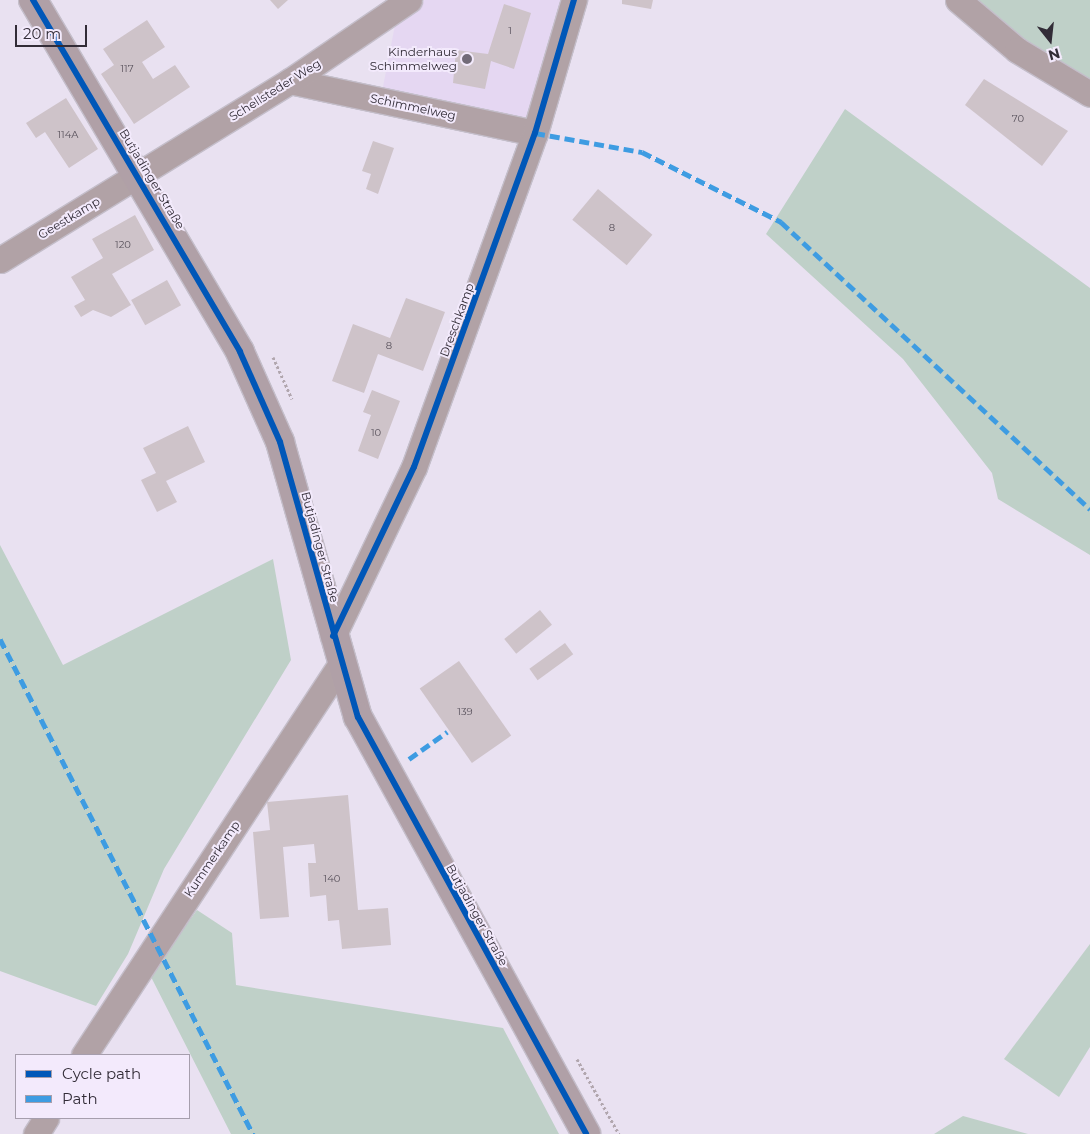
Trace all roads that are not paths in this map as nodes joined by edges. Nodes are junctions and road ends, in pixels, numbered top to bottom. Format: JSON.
{"nodes":[{"id":1,"x":33,"y":0,"type":"edge"},
{"id":2,"x":408,"y":0,"type":"edge"},
{"id":3,"x":574,"y":0,"type":"edge"},
{"id":4,"x":958,"y":0,"type":"edge"},
{"id":5,"x":290,"y":81,"type":"junction"},
{"id":6,"x":1090,"y":94,"type":"edge"},
{"id":7,"x":535,"y":133,"type":"junction"},
{"id":8,"x":138,"y":176,"type":"junction"},
{"id":9,"x":0,"y":260,"type":"edge"},
{"id":10,"x":333,"y":636,"type":"junction"},
{"id":11,"x":341,"y":664,"type":"junction"},
{"id":12,"x":85,"y":1054,"type":"edge"},
{"id":13,"x":45,"y":1119,"type":"edge"},
{"id":14,"x":36,"y":1134,"type":"edge"},
{"id":15,"x":586,"y":1134,"type":"edge"}],
"edges":[{"from":1,"to":8,"type":"street","name":"Butjadinger Straße"},
{"from":2,"to":5,"type":"street","name":"Schellsteder Weg"},
{"from":3,"to":7,"type":"street","name":"Dreschkamp"},
{"from":4,"to":6,"type":"street"},
{"from":5,"to":7,"type":"street","name":"Schimmelweg"},
{"from":5,"to":8,"type":"street","name":"Schellsteder Weg"},
{"from":7,"to":10,"type":"street","name":"Dreschkamp"},
{"from":8,"to":9,"type":"street","name":"Geestkamp"},
{"from":8,"to":10,"type":"street","name":"Butjadinger Straße"},
{"from":10,"to":11,"type":"street","name":"Butjadinger Straße"},
{"from":11,"to":12,"type":"street","name":"Kummerkamp"},
{"from":11,"to":15,"type":"street","name":"Butjadinger Straße"},
{"from":13,"to":14,"type":"street"}]}
